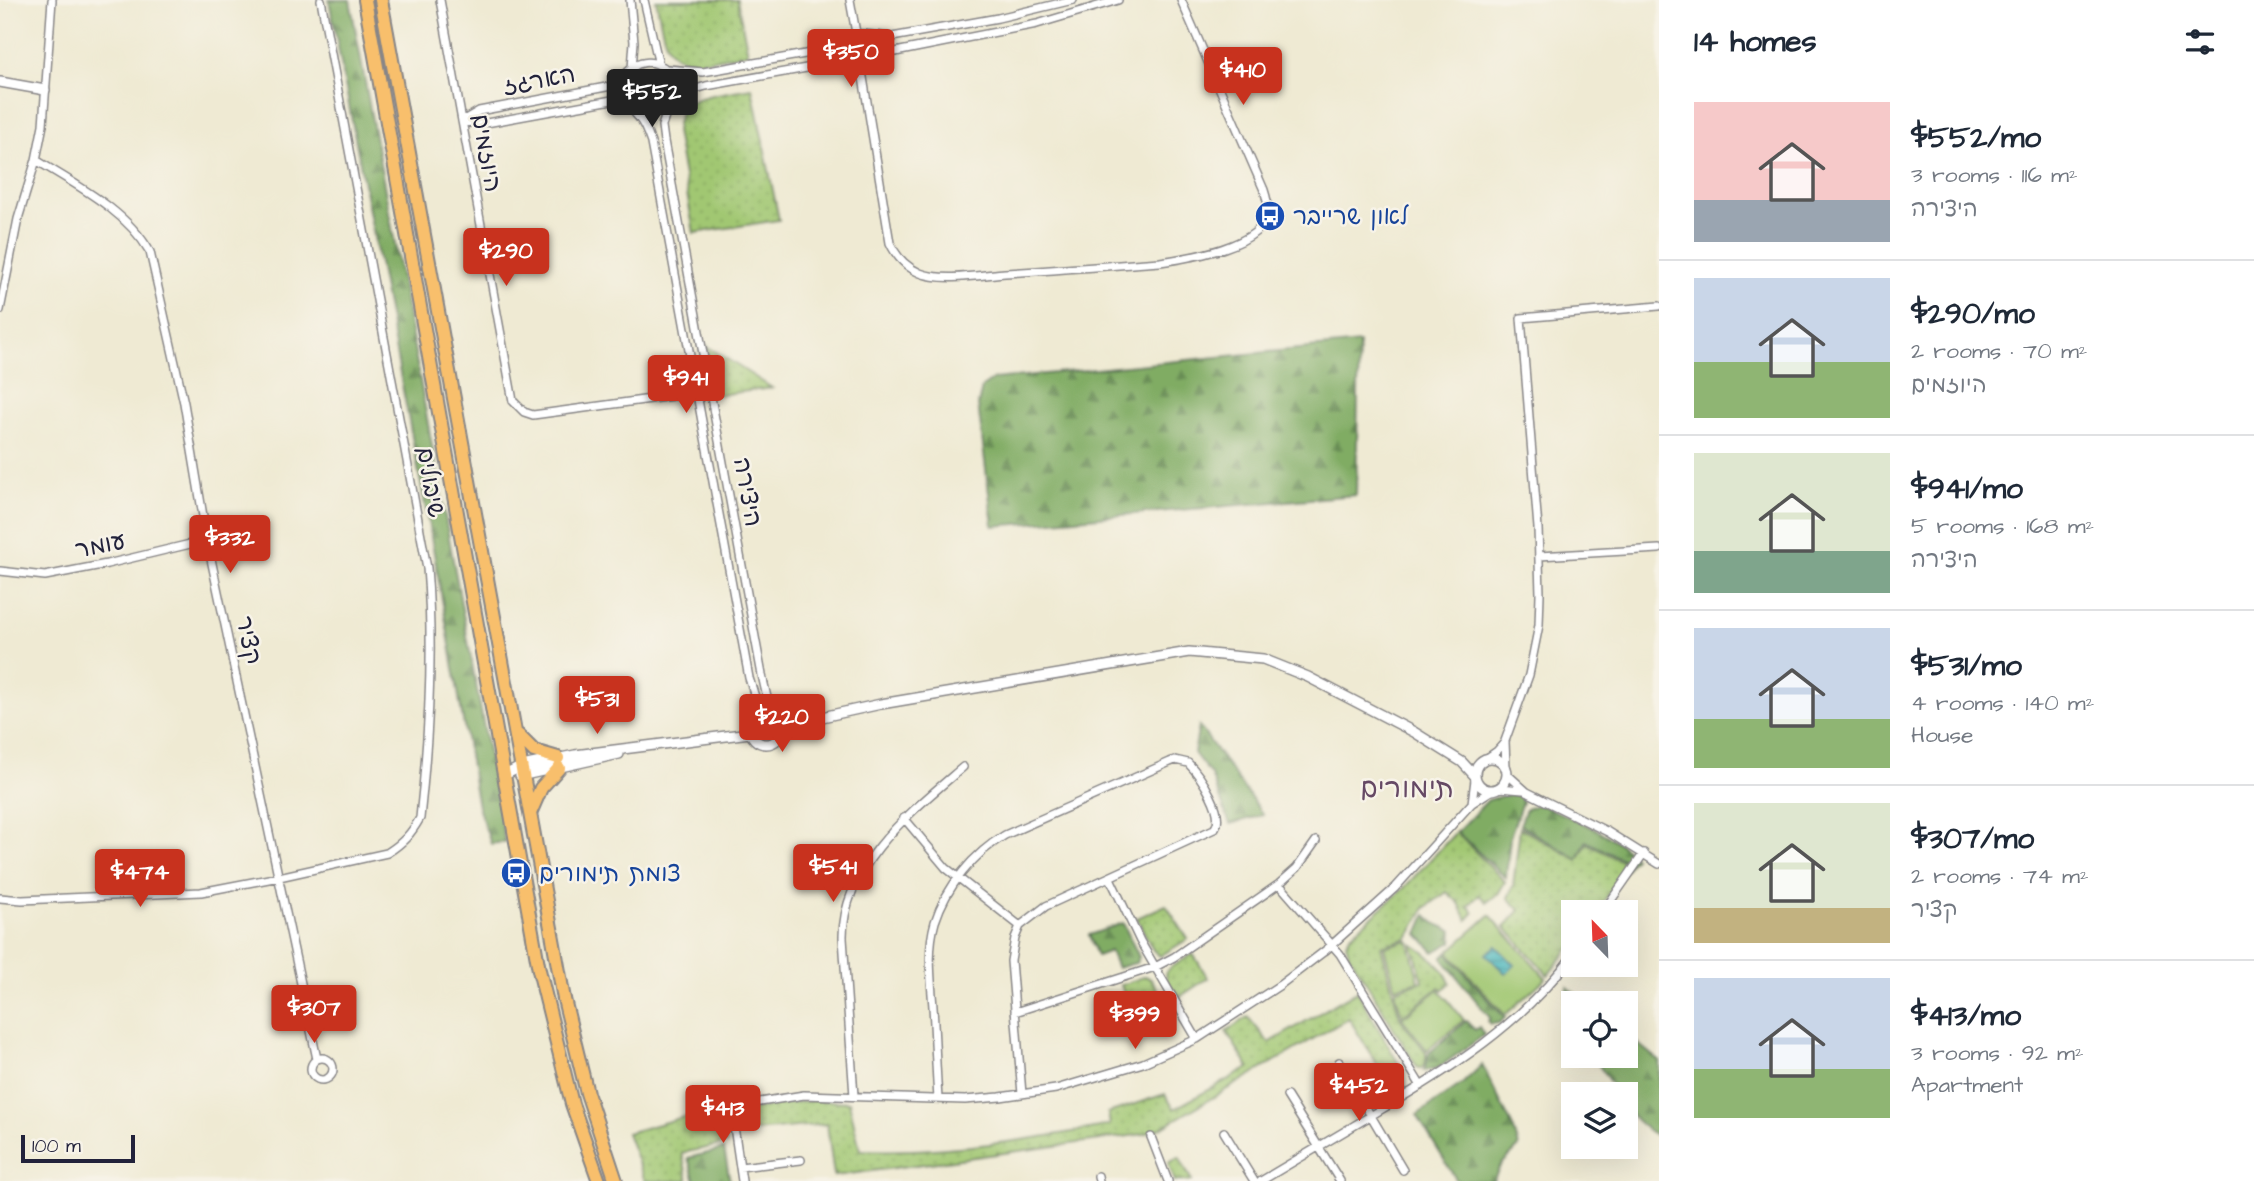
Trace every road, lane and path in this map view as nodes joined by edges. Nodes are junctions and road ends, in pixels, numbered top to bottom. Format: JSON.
{"nodes":[{"id":1,"x":52,"y":0,"type":"edge"},
{"id":2,"x":321,"y":0,"type":"edge"},
{"id":3,"x":365,"y":0,"type":"edge"},
{"id":4,"x":382,"y":0,"type":"edge"},
{"id":5,"x":440,"y":0,"type":"edge"},
{"id":6,"x":630,"y":0,"type":"edge"},
{"id":7,"x":644,"y":0,"type":"edge"},
{"id":8,"x":850,"y":0,"type":"edge"},
{"id":9,"x":1073,"y":0,"type":"edge"},
{"id":10,"x":1118,"y":0,"type":"edge"},
{"id":11,"x":1181,"y":0,"type":"edge"},
{"id":12,"x":856,"y":33,"type":"junction"},
{"id":13,"x":867,"y":34,"type":"junction"},
{"id":14,"x":845,"y":42,"type":"junction"},
{"id":15,"x":875,"y":56,"type":"junction"},
{"id":16,"x":852,"y":63,"type":"junction"},
{"id":17,"x":861,"y":65,"type":"junction"},
{"id":18,"x":663,"y":67,"type":"junction"},
{"id":19,"x":632,"y":68,"type":"junction"},
{"id":20,"x":0,"y":82,"type":"edge"},
{"id":21,"x":622,"y":83,"type":"junction"},
{"id":22,"x":45,"y":90,"type":"junction"},
{"id":23,"x":623,"y":99,"type":"junction"},
{"id":24,"x":673,"y":99,"type":"junction"},
{"id":25,"x":668,"y":107,"type":"junction"},
{"id":26,"x":632,"y":110,"type":"junction"},
{"id":27,"x":462,"y":121,"type":"junction"},
{"id":28,"x":36,"y":160,"type":"junction"},
{"id":29,"x":1659,"y":306,"type":"edge"},
{"id":30,"x":0,"y":310,"type":"edge"},
{"id":31,"x":710,"y":391,"type":"junction"},
{"id":32,"x":696,"y":392,"type":"junction"},
{"id":33,"x":207,"y":540,"type":"junction"},
{"id":34,"x":1659,"y":549,"type":"edge"},
{"id":35,"x":1539,"y":556,"type":"junction"},
{"id":36,"x":0,"y":571,"type":"edge"},
{"id":37,"x":757,"y":714,"type":"junction"},
{"id":38,"x":780,"y":724,"type":"junction"},
{"id":39,"x":515,"y":728,"type":"junction"},
{"id":40,"x":750,"y":733,"type":"junction"},
{"id":41,"x":1505,"y":741,"type":"junction"},
{"id":42,"x":1456,"y":757,"type":"junction"},
{"id":43,"x":1485,"y":759,"type":"junction"},
{"id":44,"x":559,"y":763,"type":"junction"},
{"id":45,"x":963,"y":767,"type":"dead end"},
{"id":46,"x":523,"y":771,"type":"junction"},
{"id":47,"x":1506,"y":771,"type":"junction"},
{"id":48,"x":505,"y":775,"type":"junction"},
{"id":49,"x":1475,"y":777,"type":"junction"},
{"id":50,"x":1495,"y":789,"type":"junction"},
{"id":51,"x":1527,"y":792,"type":"junction"},
{"id":52,"x":1472,"y":803,"type":"junction"},
{"id":53,"x":531,"y":815,"type":"junction"},
{"id":54,"x":904,"y":818,"type":"junction"},
{"id":55,"x":1316,"y":841,"type":"dead end"},
{"id":56,"x":1644,"y":853,"type":"junction"},
{"id":57,"x":1659,"y":864,"type":"edge"},
{"id":58,"x":279,"y":877,"type":"junction"},
{"id":59,"x":1110,"y":877,"type":"junction"},
{"id":60,"x":959,"y":878,"type":"junction"},
{"id":61,"x":1279,"y":884,"type":"junction"},
{"id":62,"x":0,"y":898,"type":"edge"},
{"id":63,"x":1611,"y":900,"type":"edge"},
{"id":64,"x":1020,"y":926,"type":"junction"},
{"id":65,"x":1333,"y":944,"type":"junction"},
{"id":66,"x":1155,"y":967,"type":"junction"},
{"id":67,"x":1561,"y":970,"type":"edge"},
{"id":68,"x":1016,"y":1012,"type":"junction"},
{"id":69,"x":1197,"y":1039,"type":"junction"},
{"id":70,"x":317,"y":1059,"type":"dead end"},
{"id":71,"x":1339,"y":1062,"type":"dead end"},
{"id":72,"x":1421,"y":1086,"type":"junction"},
{"id":73,"x":1022,"y":1094,"type":"junction"},
{"id":74,"x":855,"y":1096,"type":"junction"},
{"id":75,"x":1287,"y":1096,"type":"dead end"},
{"id":76,"x":938,"y":1099,"type":"junction"},
{"id":77,"x":731,"y":1106,"type":"junction"},
{"id":78,"x":722,"y":1108,"type":"dead end"},
{"id":79,"x":1371,"y":1116,"type":"junction"},
{"id":80,"x":1224,"y":1132,"type":"dead end"},
{"id":81,"x":1151,"y":1137,"type":"dead end"},
{"id":82,"x":1319,"y":1147,"type":"junction"},
{"id":83,"x":801,"y":1160,"type":"dead end"},
{"id":84,"x":740,"y":1167,"type":"junction"},
{"id":85,"x":1403,"y":1170,"type":"dead end"},
{"id":86,"x":599,"y":1181,"type":"edge"},
{"id":87,"x":616,"y":1181,"type":"edge"},
{"id":88,"x":742,"y":1181,"type":"edge"},
{"id":89,"x":1167,"y":1181,"type":"edge"},
{"id":90,"x":1254,"y":1181,"type":"edge"},
{"id":91,"x":1261,"y":1181,"type":"edge"},
{"id":92,"x":1340,"y":1181,"type":"edge"}],
"edges":[{"from":1,"to":22,"type":"street"},
{"from":2,"to":58,"type":"street","name":"שיבולים"},
{"from":3,"to":48,"type":"highway"},
{"from":4,"to":39,"type":"highway"},
{"from":5,"to":27,"type":"street","name":"היוזמים"},
{"from":6,"to":19,"type":"street"},
{"from":7,"to":18,"type":"street"},
{"from":8,"to":12,"type":"street"},
{"from":9,"to":13,"type":"street"},
{"from":10,"to":15,"type":"street"},
{"from":11,"to":17,"type":"street"},
{"from":12,"to":13,"type":"street"},
{"from":12,"to":14,"type":"street"},
{"from":13,"to":15,"type":"street"},
{"from":14,"to":16,"type":"street"},
{"from":14,"to":18,"type":"street"},
{"from":15,"to":17,"type":"street"},
{"from":16,"to":17,"type":"street"},
{"from":16,"to":24,"type":"street"},
{"from":18,"to":19,"type":"street"},
{"from":18,"to":24,"type":"street"},
{"from":19,"to":21,"type":"street"},
{"from":20,"to":22,"type":"street"},
{"from":21,"to":23,"type":"street"},
{"from":21,"to":27,"type":"street","name":"הארגז"},
{"from":22,"to":28,"type":"street"},
{"from":23,"to":26,"type":"street"},
{"from":23,"to":27,"type":"street","name":"הארגז"},
{"from":24,"to":25,"type":"street"},
{"from":25,"to":26,"type":"street"},
{"from":25,"to":31,"type":"street","name":"היצירה"},
{"from":26,"to":32,"type":"street","name":"היצירה"},
{"from":27,"to":32,"type":"street","name":"היוזמים"},
{"from":28,"to":30,"type":"street"},
{"from":28,"to":33,"type":"street","name":"קציר"},
{"from":29,"to":35,"type":"street"},
{"from":31,"to":32,"type":"street","name":"היוזמים"},
{"from":31,"to":38,"type":"street","name":"היצירה"},
{"from":32,"to":37,"type":"street","name":"היצירה"},
{"from":33,"to":36,"type":"street","name":"עומר"},
{"from":33,"to":58,"type":"street","name":"קציר"},
{"from":34,"to":35,"type":"street"},
{"from":35,"to":41,"type":"street"},
{"from":37,"to":38,"type":"street"},
{"from":37,"to":40,"type":"street"},
{"from":38,"to":40,"type":"street"},
{"from":38,"to":42,"type":"street"},
{"from":39,"to":44,"type":"highway"},
{"from":39,"to":46,"type":"highway"},
{"from":40,"to":44,"type":"street"},
{"from":41,"to":43,"type":"street"},
{"from":41,"to":47,"type":"street"},
{"from":42,"to":43,"type":"street"},
{"from":42,"to":49,"type":"street"},
{"from":43,"to":47,"type":"street"},
{"from":43,"to":49,"type":"street"},
{"from":44,"to":46,"type":"street"},
{"from":44,"to":53,"type":"highway"},
{"from":45,"to":54,"type":"street"},
{"from":46,"to":48,"type":"street"},
{"from":46,"to":53,"type":"highway"},
{"from":47,"to":50,"type":"street"},
{"from":47,"to":51,"type":"street"},
{"from":48,"to":86,"type":"highway"},
{"from":49,"to":50,"type":"street"},
{"from":49,"to":52,"type":"street"},
{"from":50,"to":51,"type":"street"},
{"from":50,"to":52,"type":"street"},
{"from":51,"to":56,"type":"street"},
{"from":52,"to":65,"type":"street"},
{"from":53,"to":87,"type":"highway"},
{"from":54,"to":60,"type":"street"},
{"from":54,"to":74,"type":"street"},
{"from":55,"to":61,"type":"street"},
{"from":56,"to":57,"type":"street"},
{"from":56,"to":63,"type":"street"},
{"from":58,"to":62,"type":"street","name":"שיבולים"},
{"from":58,"to":70,"type":"street","name":"קציר"},
{"from":59,"to":60,"type":"street"},
{"from":59,"to":64,"type":"street"},
{"from":59,"to":66,"type":"street"},
{"from":60,"to":64,"type":"street"},
{"from":60,"to":76,"type":"street"},
{"from":61,"to":65,"type":"street"},
{"from":61,"to":66,"type":"street"},
{"from":64,"to":68,"type":"street"},
{"from":65,"to":69,"type":"street"},
{"from":65,"to":72,"type":"street"},
{"from":66,"to":68,"type":"street"},
{"from":66,"to":69,"type":"street"},
{"from":67,"to":72,"type":"street"},
{"from":68,"to":73,"type":"street"},
{"from":69,"to":73,"type":"street"},
{"from":71,"to":79,"type":"street"},
{"from":72,"to":79,"type":"street"},
{"from":73,"to":76,"type":"street"},
{"from":74,"to":76,"type":"street"},
{"from":74,"to":77,"type":"street"},
{"from":75,"to":82,"type":"street"},
{"from":77,"to":78,"type":"street"},
{"from":77,"to":84,"type":"street"},
{"from":79,"to":82,"type":"street"},
{"from":79,"to":85,"type":"street"},
{"from":80,"to":90,"type":"street"},
{"from":81,"to":89,"type":"street"},
{"from":82,"to":91,"type":"street"},
{"from":82,"to":92,"type":"street"},
{"from":83,"to":84,"type":"street"},
{"from":84,"to":88,"type":"street"}]}
